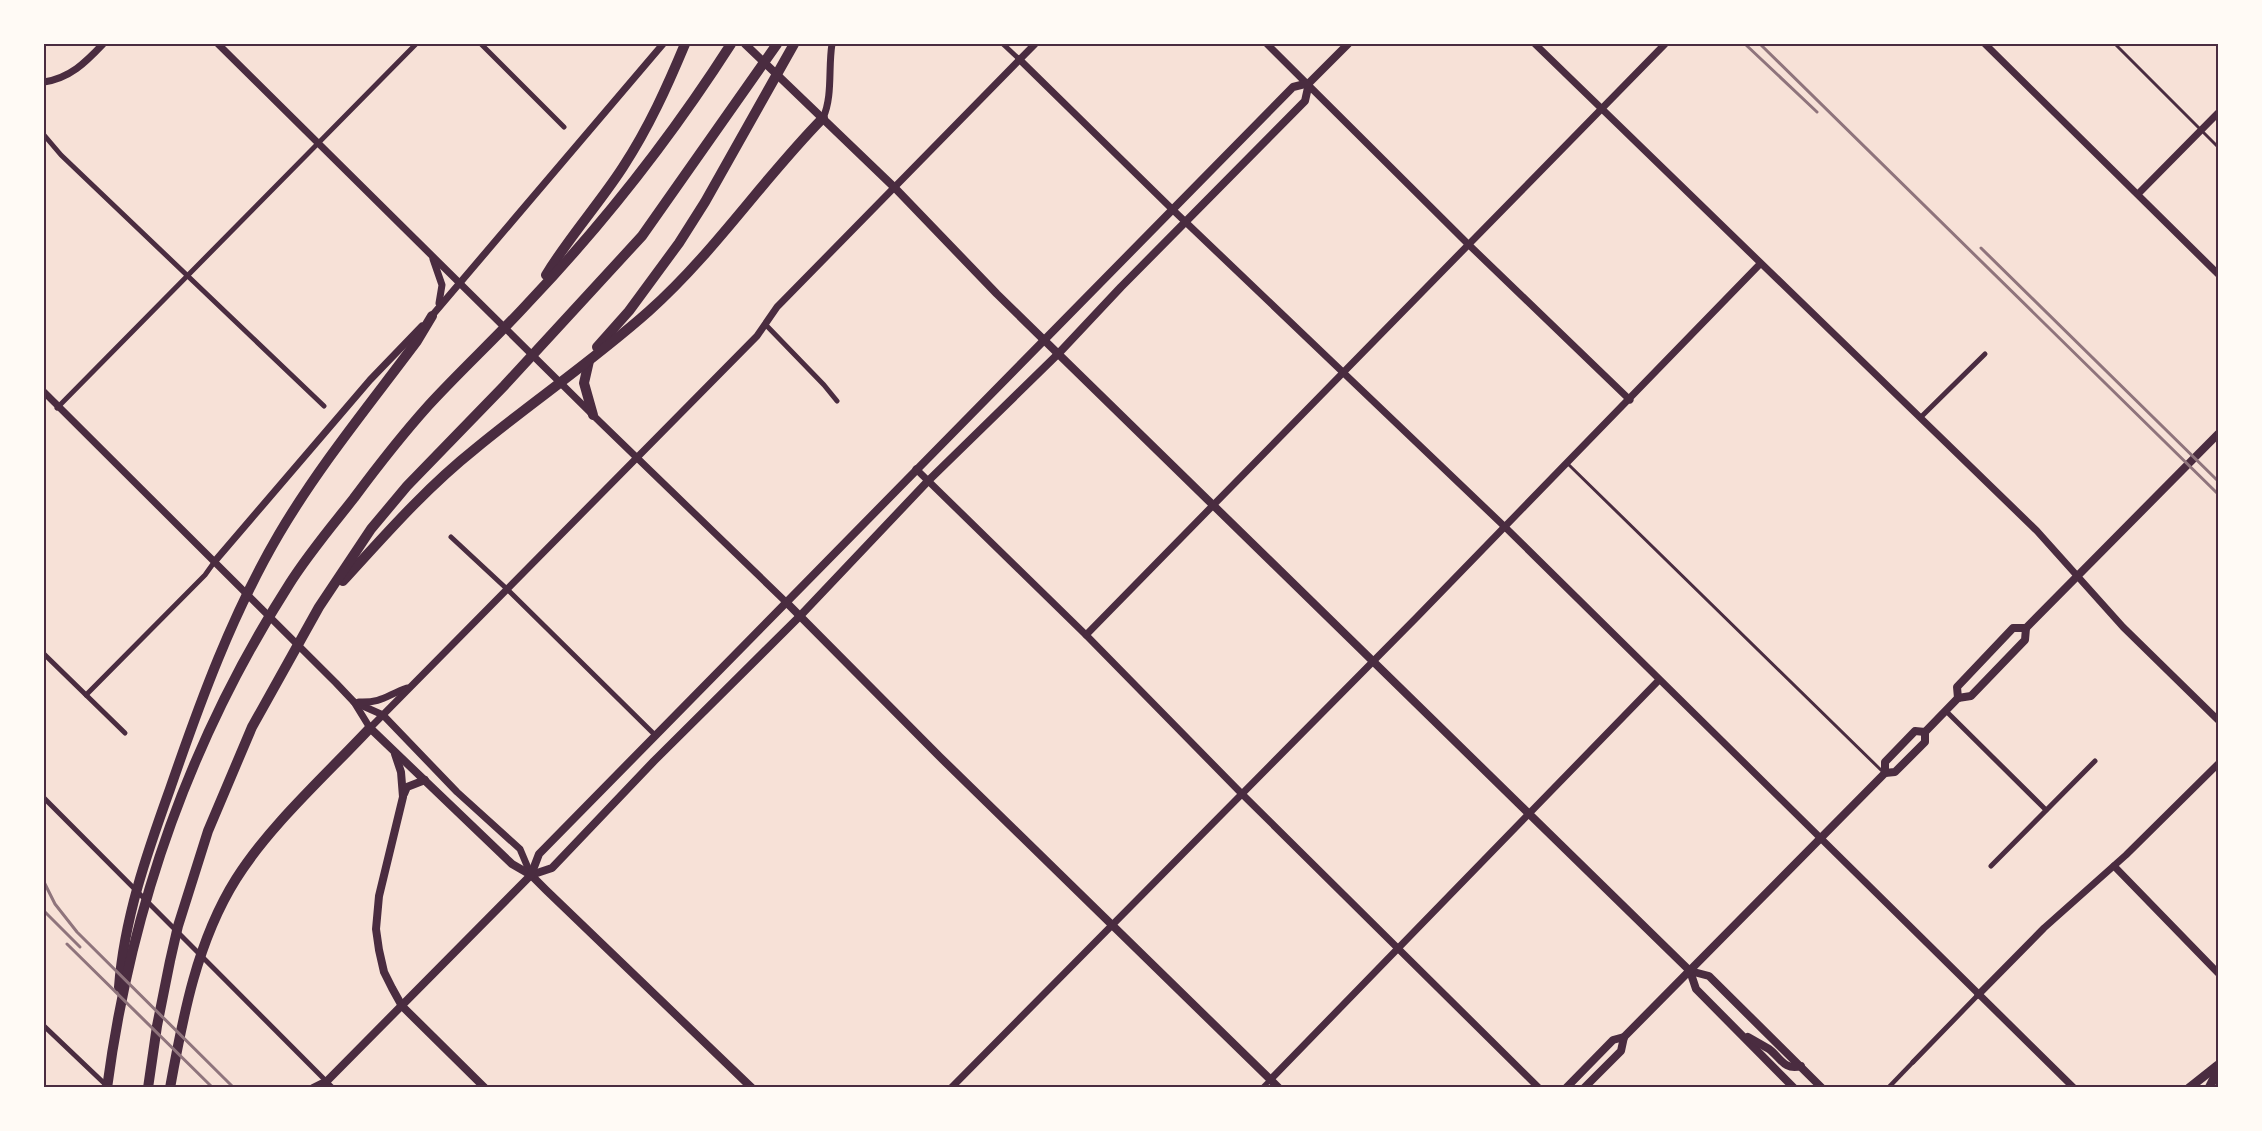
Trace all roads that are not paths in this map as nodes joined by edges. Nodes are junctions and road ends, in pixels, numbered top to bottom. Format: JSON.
{"nodes":[{"id":1,"x":103,"y":44,"type":"edge"},
{"id":2,"x":218,"y":44,"type":"edge"},
{"id":3,"x":416,"y":44,"type":"edge"},
{"id":4,"x":481,"y":44,"type":"edge"},
{"id":5,"x":663,"y":44,"type":"edge"},
{"id":6,"x":685,"y":44,"type":"edge"},
{"id":7,"x":731,"y":44,"type":"edge"},
{"id":8,"x":745,"y":44,"type":"edge"},
{"id":9,"x":777,"y":44,"type":"edge"},
{"id":10,"x":794,"y":44,"type":"edge"},
{"id":11,"x":832,"y":44,"type":"edge"},
{"id":12,"x":1004,"y":44,"type":"edge"},
{"id":13,"x":1035,"y":44,"type":"edge"},
{"id":14,"x":1267,"y":44,"type":"edge"},
{"id":15,"x":1348,"y":44,"type":"edge"},
{"id":16,"x":1535,"y":44,"type":"edge"},
{"id":17,"x":1665,"y":44,"type":"edge"},
{"id":18,"x":1985,"y":44,"type":"edge"},
{"id":19,"x":2115,"y":44,"type":"edge"},
{"id":20,"x":1019,"y":59,"type":"junction"},
{"id":21,"x":44,"y":82,"type":"edge"},
{"id":22,"x":1309,"y":83,"type":"junction"},
{"id":23,"x":1601,"y":108,"type":"junction"},
{"id":24,"x":2218,"y":113,"type":"edge"},
{"id":25,"x":822,"y":118,"type":"junction"},
{"id":26,"x":564,"y":127,"type":"dead end"},
{"id":27,"x":2202,"y":130,"type":"junction"},
{"id":28,"x":44,"y":135,"type":"edge"},
{"id":29,"x":318,"y":143,"type":"junction"},
{"id":30,"x":2218,"y":147,"type":"edge"},
{"id":31,"x":895,"y":188,"type":"junction"},
{"id":32,"x":2138,"y":194,"type":"junction"},
{"id":33,"x":1173,"y":210,"type":"junction"},
{"id":34,"x":1186,"y":222,"type":"junction"},
{"id":35,"x":1468,"y":244,"type":"junction"},
{"id":36,"x":433,"y":256,"type":"junction"},
{"id":37,"x":1760,"y":264,"type":"junction"},
{"id":38,"x":2218,"y":274,"type":"edge"},
{"id":39,"x":188,"y":275,"type":"junction"},
{"id":40,"x":459,"y":282,"type":"junction"},
{"id":41,"x":530,"y":301,"type":"junction"},
{"id":42,"x":432,"y":315,"type":"junction"},
{"id":43,"x":765,"y":324,"type":"junction"},
{"id":44,"x":1045,"y":340,"type":"junction"},
{"id":45,"x":1059,"y":353,"type":"junction"},
{"id":46,"x":1985,"y":354,"type":"dead end"},
{"id":47,"x":1342,"y":372,"type":"junction"},
{"id":48,"x":44,"y":392,"type":"edge"},
{"id":49,"x":1630,"y":400,"type":"junction"},
{"id":50,"x":837,"y":401,"type":"dead end"},
{"id":51,"x":324,"y":406,"type":"dead end"},
{"id":52,"x":57,"y":408,"type":"junction"},
{"id":53,"x":593,"y":415,"type":"junction"},
{"id":54,"x":1921,"y":417,"type":"junction"},
{"id":55,"x":2218,"y":434,"type":"edge"},
{"id":56,"x":637,"y":459,"type":"junction"},
{"id":57,"x":1568,"y":463,"type":"junction"},
{"id":58,"x":916,"y":470,"type":"junction"},
{"id":59,"x":928,"y":481,"type":"junction"},
{"id":60,"x":1213,"y":505,"type":"junction"},
{"id":61,"x":1505,"y":527,"type":"junction"},
{"id":62,"x":452,"y":537,"type":"dead end"},
{"id":63,"x":215,"y":561,"type":"junction"},
{"id":64,"x":2078,"y":576,"type":"junction"},
{"id":65,"x":508,"y":590,"type":"junction"},
{"id":66,"x":787,"y":603,"type":"junction"},
{"id":67,"x":319,"y":607,"type":"junction"},
{"id":68,"x":800,"y":616,"type":"junction"},
{"id":69,"x":2026,"y":628,"type":"junction"},
{"id":70,"x":1086,"y":634,"type":"junction"},
{"id":71,"x":44,"y":654,"type":"edge"},
{"id":72,"x":1373,"y":661,"type":"junction"},
{"id":73,"x":1659,"y":680,"type":"junction"},
{"id":74,"x":407,"y":688,"type":"junction"},
{"id":75,"x":86,"y":695,"type":"junction"},
{"id":76,"x":1958,"y":698,"type":"junction"},
{"id":77,"x":354,"y":702,"type":"junction"},
{"id":78,"x":1946,"y":711,"type":"junction"},
{"id":79,"x":383,"y":715,"type":"junction"},
{"id":80,"x":2218,"y":720,"type":"edge"},
{"id":81,"x":369,"y":728,"type":"junction"},
{"id":82,"x":1925,"y":732,"type":"junction"},
{"id":83,"x":125,"y":733,"type":"dead end"},
{"id":84,"x":655,"y":735,"type":"junction"},
{"id":85,"x":394,"y":751,"type":"junction"},
{"id":86,"x":2095,"y":761,"type":"dead end"},
{"id":87,"x":2218,"y":764,"type":"edge"},
{"id":88,"x":1884,"y":773,"type":"junction"},
{"id":89,"x":424,"y":780,"type":"junction"},
{"id":90,"x":1242,"y":795,"type":"junction"},
{"id":91,"x":403,"y":797,"type":"junction"},
{"id":92,"x":44,"y":798,"type":"edge"},
{"id":93,"x":2046,"y":810,"type":"junction"},
{"id":94,"x":1529,"y":814,"type":"junction"},
{"id":95,"x":1821,"y":837,"type":"junction"},
{"id":96,"x":1991,"y":866,"type":"dead end"},
{"id":97,"x":2114,"y":866,"type":"junction"},
{"id":98,"x":531,"y":875,"type":"junction"},
{"id":99,"x":1113,"y":926,"type":"junction"},
{"id":100,"x":1398,"y":948,"type":"junction"},
{"id":101,"x":1690,"y":971,"type":"junction"},
{"id":102,"x":2218,"y":973,"type":"edge"},
{"id":103,"x":1978,"y":995,"type":"junction"},
{"id":104,"x":402,"y":1006,"type":"junction"},
{"id":105,"x":117,"y":1020,"type":"junction"},
{"id":106,"x":44,"y":1026,"type":"edge"},
{"id":107,"x":1737,"y":1031,"type":"junction"},
{"id":108,"x":1624,"y":1037,"type":"junction"},
{"id":109,"x":1913,"y":1062,"type":"joint"},
{"id":110,"x":2218,"y":1065,"type":"edge"},
{"id":111,"x":1800,"y":1066,"type":"junction"},
{"id":112,"x":2218,"y":1070,"type":"edge"},
{"id":113,"x":1271,"y":1079,"type":"junction"},
{"id":114,"x":328,"y":1085,"type":"edge"},
{"id":115,"x":108,"y":1088,"type":"edge"},
{"id":116,"x":148,"y":1088,"type":"edge"},
{"id":117,"x":170,"y":1088,"type":"edge"},
{"id":118,"x":313,"y":1088,"type":"edge"},
{"id":119,"x":485,"y":1088,"type":"edge"},
{"id":120,"x":752,"y":1088,"type":"edge"},
{"id":121,"x":951,"y":1088,"type":"edge"},
{"id":122,"x":1262,"y":1088,"type":"edge"},
{"id":123,"x":1279,"y":1088,"type":"edge"},
{"id":124,"x":1539,"y":1088,"type":"edge"},
{"id":125,"x":1566,"y":1088,"type":"edge"},
{"id":126,"x":1584,"y":1088,"type":"edge"},
{"id":127,"x":1794,"y":1088,"type":"edge"},
{"id":128,"x":1822,"y":1088,"type":"edge"},
{"id":129,"x":1888,"y":1088,"type":"edge"},
{"id":130,"x":2074,"y":1088,"type":"edge"},
{"id":131,"x":2189,"y":1088,"type":"edge"},
{"id":132,"x":2209,"y":1088,"type":"edge"}],
"edges":[{"from":1,"to":21,"type":"street"},
{"from":2,"to":29,"type":"street"},
{"from":3,"to":29,"type":"street"},
{"from":4,"to":26,"type":"street"},
{"from":5,"to":40,"type":"street"},
{"from":6,"to":41,"type":"highway"},
{"from":7,"to":41,"type":"highway"},
{"from":8,"to":25,"type":"main road"},
{"from":9,"to":67,"type":"highway"},
{"from":10,"to":53,"type":"highway"},
{"from":11,"to":25,"type":"street"},
{"from":12,"to":20,"type":"street"},
{"from":13,"to":20,"type":"street"},
{"from":14,"to":22,"type":"street"},
{"from":15,"to":22,"type":"main road"},
{"from":16,"to":23,"type":"street"},
{"from":17,"to":23,"type":"street"},
{"from":18,"to":32,"type":"street"},
{"from":19,"to":27,"type":"lane"},
{"from":20,"to":31,"type":"street"},
{"from":20,"to":33,"type":"street"},
{"from":22,"to":33,"type":"main road"},
{"from":22,"to":34,"type":"main road"},
{"from":22,"to":35,"type":"street"},
{"from":23,"to":35,"type":"street"},
{"from":23,"to":37,"type":"street"},
{"from":24,"to":27,"type":"street"},
{"from":25,"to":31,"type":"main road"},
{"from":25,"to":67,"type":"highway"},
{"from":27,"to":30,"type":"lane"},
{"from":27,"to":32,"type":"street"},
{"from":28,"to":39,"type":"street"},
{"from":29,"to":36,"type":"street"},
{"from":29,"to":39,"type":"street"},
{"from":31,"to":43,"type":"street"},
{"from":31,"to":44,"type":"main road"},
{"from":32,"to":38,"type":"street"},
{"from":33,"to":34,"type":"street"},
{"from":33,"to":44,"type":"main road"},
{"from":34,"to":45,"type":"main road"},
{"from":34,"to":47,"type":"street"},
{"from":35,"to":47,"type":"street"},
{"from":35,"to":49,"type":"street"},
{"from":36,"to":40,"type":"street"},
{"from":36,"to":42,"type":"street"},
{"from":37,"to":49,"type":"street"},
{"from":37,"to":54,"type":"street"},
{"from":39,"to":51,"type":"street"},
{"from":39,"to":52,"type":"street"},
{"from":40,"to":42,"type":"street"},
{"from":40,"to":53,"type":"street"},
{"from":41,"to":105,"type":"highway"},
{"from":42,"to":63,"type":"street"},
{"from":42,"to":105,"type":"highway"},
{"from":43,"to":50,"type":"street"},
{"from":43,"to":56,"type":"street"},
{"from":44,"to":45,"type":"main road"},
{"from":44,"to":58,"type":"main road"},
{"from":45,"to":59,"type":"main road"},
{"from":45,"to":60,"type":"main road"},
{"from":46,"to":54,"type":"street"},
{"from":47,"to":60,"type":"street"},
{"from":47,"to":61,"type":"street"},
{"from":48,"to":52,"type":"street"},
{"from":49,"to":57,"type":"street"},
{"from":52,"to":63,"type":"street"},
{"from":53,"to":56,"type":"street"},
{"from":54,"to":64,"type":"street"},
{"from":55,"to":64,"type":"main road"},
{"from":56,"to":65,"type":"street"},
{"from":56,"to":66,"type":"street"},
{"from":57,"to":61,"type":"street"},
{"from":57,"to":88,"type":"lane"},
{"from":58,"to":59,"type":"street"},
{"from":58,"to":66,"type":"main road"},
{"from":59,"to":68,"type":"main road"},
{"from":59,"to":70,"type":"street"},
{"from":60,"to":70,"type":"street"},
{"from":60,"to":72,"type":"main road"},
{"from":61,"to":72,"type":"street"},
{"from":61,"to":73,"type":"street"},
{"from":62,"to":65,"type":"street"},
{"from":63,"to":75,"type":"street"},
{"from":63,"to":77,"type":"street"},
{"from":64,"to":69,"type":"main road"},
{"from":64,"to":80,"type":"street"},
{"from":65,"to":74,"type":"street"},
{"from":65,"to":84,"type":"street"},
{"from":66,"to":68,"type":"main road"},
{"from":66,"to":84,"type":"main road"},
{"from":67,"to":116,"type":"highway"},
{"from":68,"to":98,"type":"main road"},
{"from":68,"to":99,"type":"main road"},
{"from":69,"to":76,"type":"main road"},
{"from":69,"to":76,"type":"main road"},
{"from":70,"to":90,"type":"street"},
{"from":71,"to":75,"type":"street"},
{"from":72,"to":90,"type":"street"},
{"from":72,"to":94,"type":"main road"},
{"from":73,"to":94,"type":"street"},
{"from":73,"to":95,"type":"street"},
{"from":74,"to":77,"type":"street"},
{"from":74,"to":79,"type":"street"},
{"from":75,"to":83,"type":"street"},
{"from":76,"to":78,"type":"main road"},
{"from":77,"to":79,"type":"street"},
{"from":77,"to":81,"type":"street"},
{"from":78,"to":82,"type":"main road"},
{"from":78,"to":93,"type":"street"},
{"from":79,"to":81,"type":"street"},
{"from":79,"to":98,"type":"street"},
{"from":81,"to":85,"type":"main road"},
{"from":81,"to":117,"type":"highway"},
{"from":82,"to":88,"type":"main road"},
{"from":82,"to":88,"type":"main road"},
{"from":84,"to":98,"type":"main road"},
{"from":85,"to":89,"type":"main road"},
{"from":85,"to":91,"type":"main road"},
{"from":86,"to":93,"type":"street"},
{"from":87,"to":97,"type":"street"},
{"from":88,"to":95,"type":"main road"},
{"from":89,"to":91,"type":"main road"},
{"from":89,"to":98,"type":"main road"},
{"from":90,"to":99,"type":"street"},
{"from":90,"to":100,"type":"street"},
{"from":91,"to":104,"type":"main road"},
{"from":92,"to":114,"type":"street"},
{"from":93,"to":96,"type":"street"},
{"from":94,"to":100,"type":"street"},
{"from":94,"to":101,"type":"main road"},
{"from":95,"to":101,"type":"main road"},
{"from":95,"to":103,"type":"street"},
{"from":97,"to":102,"type":"street"},
{"from":97,"to":103,"type":"street"},
{"from":98,"to":104,"type":"main road"},
{"from":98,"to":120,"type":"main road"},
{"from":99,"to":113,"type":"main road"},
{"from":99,"to":121,"type":"street"},
{"from":100,"to":113,"type":"street"},
{"from":100,"to":124,"type":"street"},
{"from":101,"to":107,"type":"main road"},
{"from":101,"to":108,"type":"main road"},
{"from":101,"to":111,"type":"main road"},
{"from":103,"to":109,"type":"street"},
{"from":103,"to":130,"type":"street"},
{"from":104,"to":114,"type":"main road"},
{"from":104,"to":119,"type":"main road"},
{"from":105,"to":115,"type":"highway"},
{"from":106,"to":115,"type":"street"},
{"from":107,"to":111,"type":"main road"},
{"from":107,"to":127,"type":"main road"},
{"from":108,"to":125,"type":"main road"},
{"from":108,"to":126,"type":"main road"},
{"from":109,"to":129,"type":"street"},
{"from":110,"to":131,"type":"main road"},
{"from":111,"to":128,"type":"main road"},
{"from":112,"to":132,"type":"main road"},
{"from":113,"to":122,"type":"street"},
{"from":113,"to":123,"type":"main road"},
{"from":114,"to":118,"type":"main road"}]}
